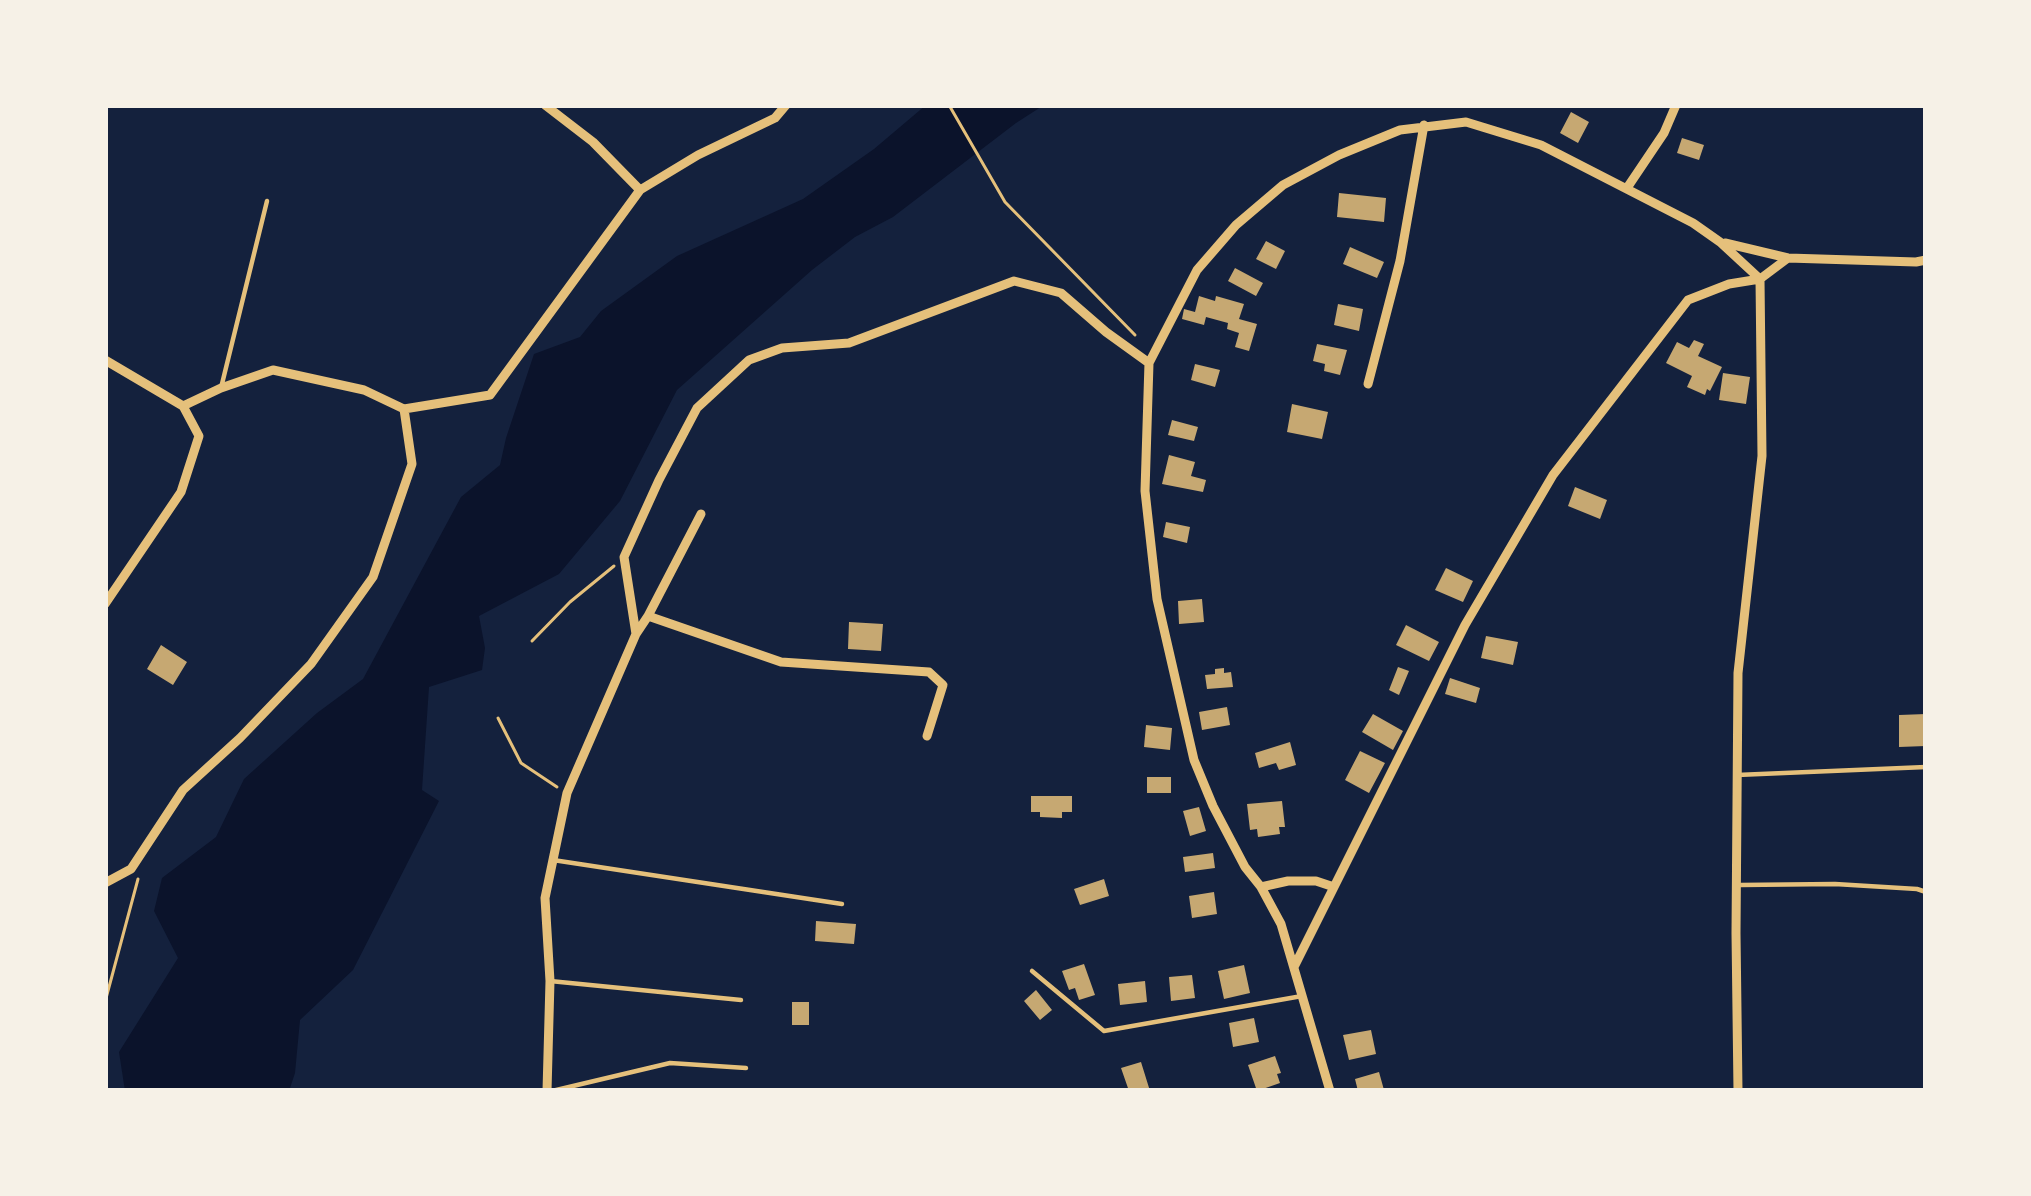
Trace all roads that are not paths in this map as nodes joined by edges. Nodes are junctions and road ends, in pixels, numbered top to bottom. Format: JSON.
{"nodes":[{"id":1,"x":545,"y":105,"type":"edge"},
{"id":2,"x":786,"y":105,"type":"edge"},
{"id":3,"x":1676,"y":105,"type":"edge"},
{"id":4,"x":1424,"y":125,"type":"junction"},
{"id":5,"x":1627,"y":188,"type":"junction"},
{"id":6,"x":640,"y":190,"type":"junction"},
{"id":7,"x":267,"y":201,"type":"dead end"},
{"id":8,"x":1720,"y":242,"type":"junction"},
{"id":9,"x":1789,"y":258,"type":"junction"},
{"id":10,"x":1926,"y":260,"type":"edge"},
{"id":11,"x":1760,"y":279,"type":"junction"},
{"id":12,"x":1151,"y":358,"type":"junction"},
{"id":13,"x":105,"y":360,"type":"edge"},
{"id":14,"x":1368,"y":384,"type":"dead end"},
{"id":15,"x":221,"y":388,"type":"junction"},
{"id":16,"x":183,"y":406,"type":"junction"},
{"id":17,"x":404,"y":409,"type":"junction"},
{"id":18,"x":701,"y":514,"type":"dead end"},
{"id":19,"x":105,"y":604,"type":"edge"},
{"id":20,"x":648,"y":616,"type":"junction"},
{"id":21,"x":636,"y":634,"type":"junction"},
{"id":22,"x":927,"y":736,"type":"dead end"},
{"id":23,"x":1926,"y":767,"type":"edge"},
{"id":24,"x":1737,"y":775,"type":"junction"},
{"id":25,"x":553,"y":860,"type":"junction"},
{"id":26,"x":105,"y":883,"type":"edge"},
{"id":27,"x":1736,"y":886,"type":"junction"},
{"id":28,"x":1262,"y":887,"type":"junction"},
{"id":29,"x":1334,"y":887,"type":"junction"},
{"id":30,"x":1926,"y":892,"type":"edge"},
{"id":31,"x":842,"y":904,"type":"dead end"},
{"id":32,"x":1293,"y":969,"type":"junction"},
{"id":33,"x":1032,"y":971,"type":"dead end"},
{"id":34,"x":550,"y":981,"type":"junction"},
{"id":35,"x":1302,"y":996,"type":"junction"},
{"id":36,"x":741,"y":1000,"type":"dead end"},
{"id":37,"x":746,"y":1068,"type":"dead end"},
{"id":38,"x":550,"y":1091,"type":"edge"},
{"id":39,"x":1330,"y":1091,"type":"edge"},
{"id":40,"x":1738,"y":1091,"type":"edge"}],
"edges":[{"from":1,"to":6,"type":"street"},
{"from":2,"to":6,"type":"street"},
{"from":3,"to":5,"type":"street"},
{"from":4,"to":5,"type":"street"},
{"from":4,"to":12,"type":"street"},
{"from":4,"to":14,"type":"street"},
{"from":5,"to":8,"type":"street"},
{"from":6,"to":17,"type":"street"},
{"from":7,"to":15,"type":"lane"},
{"from":8,"to":9,"type":"street"},
{"from":8,"to":11,"type":"street"},
{"from":9,"to":10,"type":"street"},
{"from":9,"to":11,"type":"street"},
{"from":11,"to":24,"type":"street"},
{"from":11,"to":29,"type":"street"},
{"from":12,"to":21,"type":"street"},
{"from":12,"to":28,"type":"street"},
{"from":13,"to":16,"type":"street"},
{"from":15,"to":16,"type":"street"},
{"from":15,"to":17,"type":"street"},
{"from":16,"to":19,"type":"street"},
{"from":17,"to":26,"type":"street"},
{"from":18,"to":20,"type":"street"},
{"from":20,"to":21,"type":"street"},
{"from":20,"to":22,"type":"street"},
{"from":21,"to":25,"type":"street"},
{"from":23,"to":24,"type":"lane"},
{"from":24,"to":27,"type":"street"},
{"from":25,"to":31,"type":"lane"},
{"from":25,"to":34,"type":"street"},
{"from":27,"to":30,"type":"lane"},
{"from":27,"to":40,"type":"street"},
{"from":28,"to":29,"type":"street"},
{"from":28,"to":32,"type":"street"},
{"from":29,"to":32,"type":"street"},
{"from":32,"to":35,"type":"street"},
{"from":33,"to":35,"type":"lane"},
{"from":34,"to":36,"type":"lane"},
{"from":34,"to":38,"type":"street"},
{"from":35,"to":39,"type":"street"},
{"from":37,"to":38,"type":"lane"}]}
